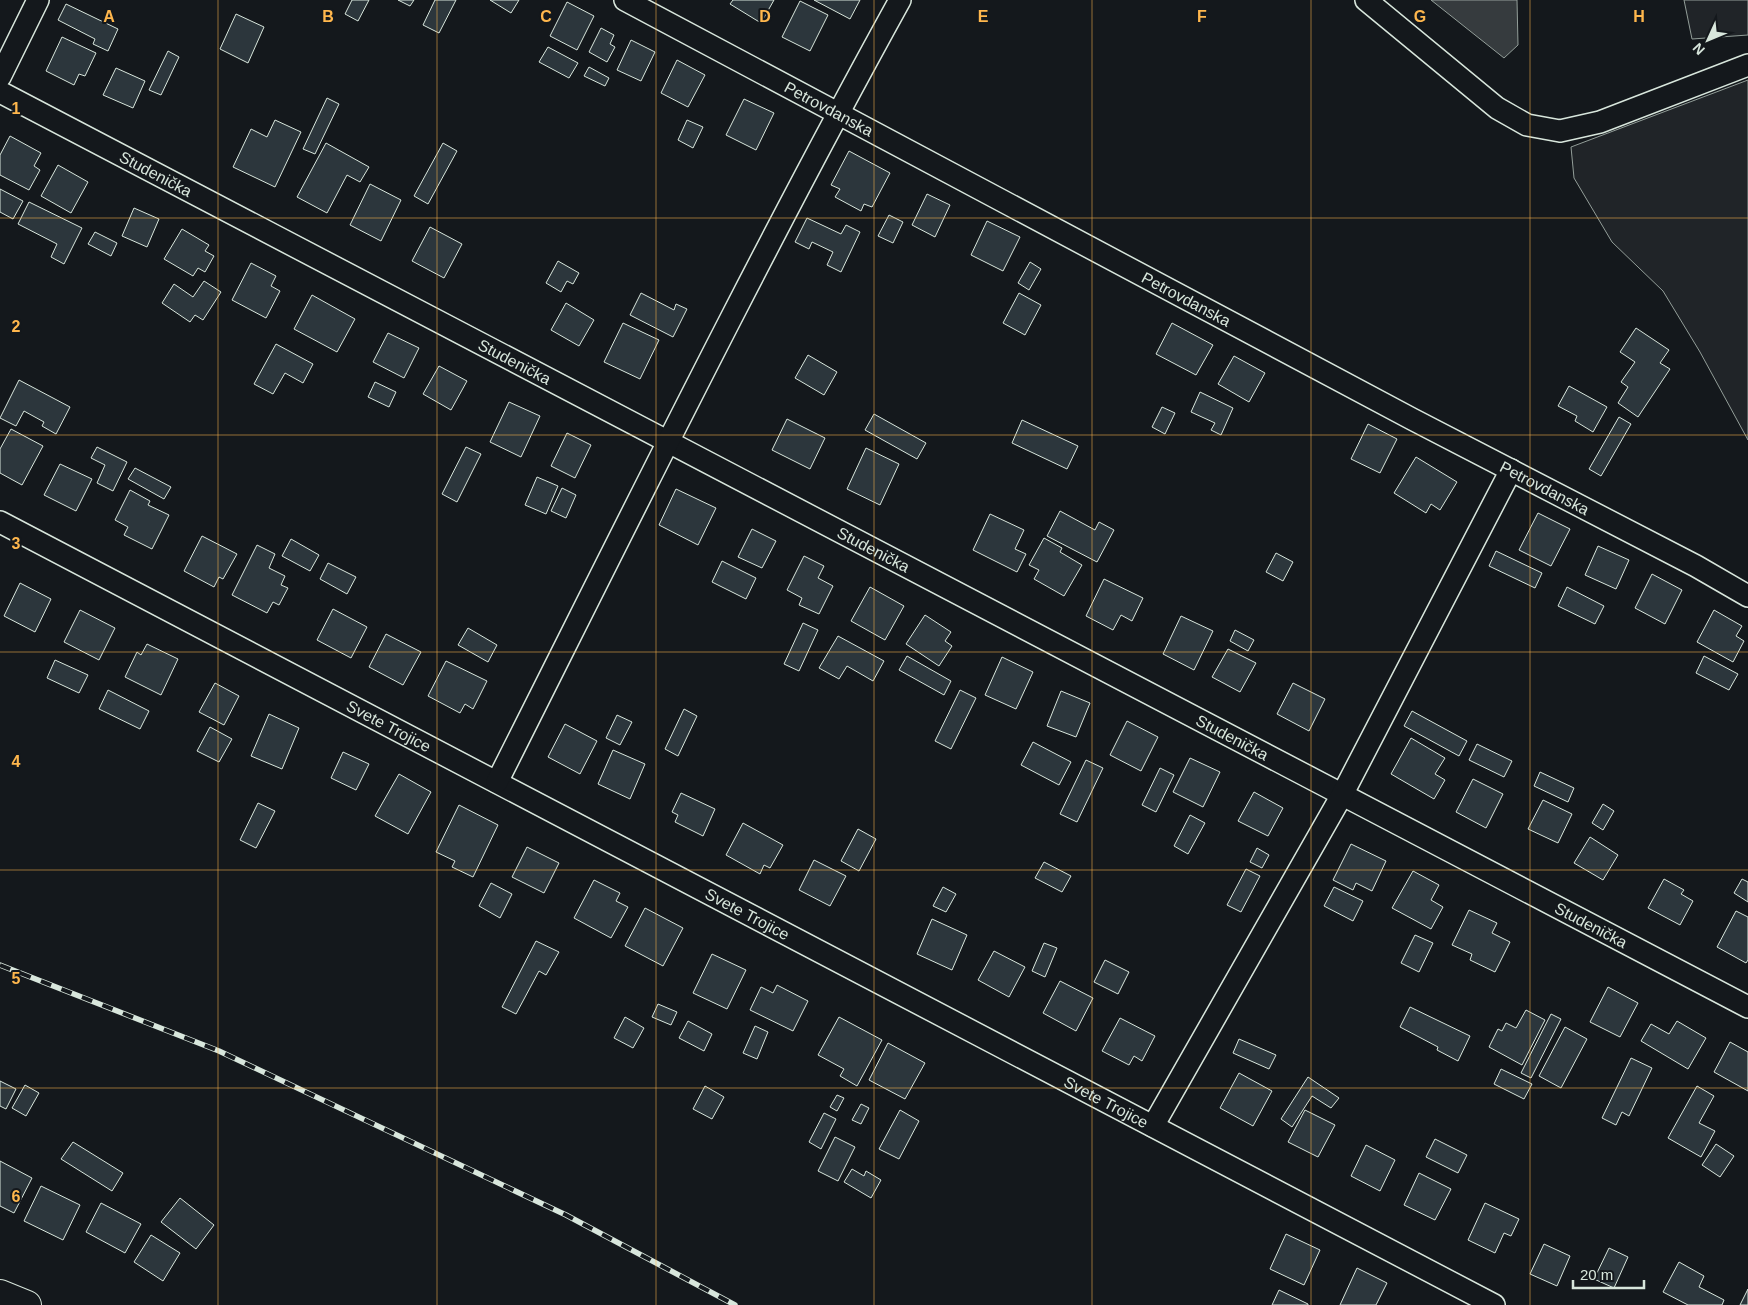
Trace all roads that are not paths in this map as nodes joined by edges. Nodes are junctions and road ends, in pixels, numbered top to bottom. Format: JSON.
{"nodes":[{"id":1,"x":38,"y":0,"type":"edge"},
{"id":2,"x":625,"y":0,"type":"edge"},
{"id":3,"x":900,"y":0,"type":"edge"},
{"id":4,"x":1366,"y":0,"type":"edge"},
{"id":5,"x":1748,"y":65,"type":"edge"},
{"id":6,"x":0,"y":78,"type":"edge"},
{"id":7,"x":0,"y":92,"type":"edge"},
{"id":8,"x":838,"y":113,"type":"junction"},
{"id":9,"x":669,"y":441,"type":"junction"},
{"id":10,"x":1511,"y":470,"type":"junction"},
{"id":11,"x":0,"y":522,"type":"edge"},
{"id":12,"x":1748,"y":596,"type":"edge"},
{"id":13,"x":497,"y":782,"type":"junction"},
{"id":14,"x":1342,"y":795,"type":"junction"},
{"id":15,"x":1748,"y":1007,"type":"edge"},
{"id":16,"x":1153,"y":1126,"type":"junction"},
{"id":17,"x":0,"y":1294,"type":"edge"},
{"id":18,"x":27,"y":1305,"type":"edge"},
{"id":19,"x":1494,"y":1305,"type":"edge"}],
"edges":[{"from":1,"to":6,"type":"street"},
{"from":2,"to":8,"type":"street","name":"Petrovdanska"},
{"from":3,"to":8,"type":"street"},
{"from":4,"to":5,"type":"street"},
{"from":7,"to":9,"type":"street","name":"Studenička"},
{"from":8,"to":9,"type":"street"},
{"from":8,"to":10,"type":"street","name":"Petrovdanska"},
{"from":9,"to":13,"type":"street"},
{"from":9,"to":14,"type":"street","name":"Studenička"},
{"from":10,"to":12,"type":"street","name":"Petrovdanska"},
{"from":10,"to":14,"type":"street"},
{"from":11,"to":13,"type":"street","name":"Svete Trojice"},
{"from":13,"to":16,"type":"street","name":"Svete Trojice"},
{"from":14,"to":15,"type":"street","name":"Studenička"},
{"from":14,"to":16,"type":"street"},
{"from":16,"to":19,"type":"street","name":"Svete Trojice"},
{"from":17,"to":18,"type":"main road"}]}
